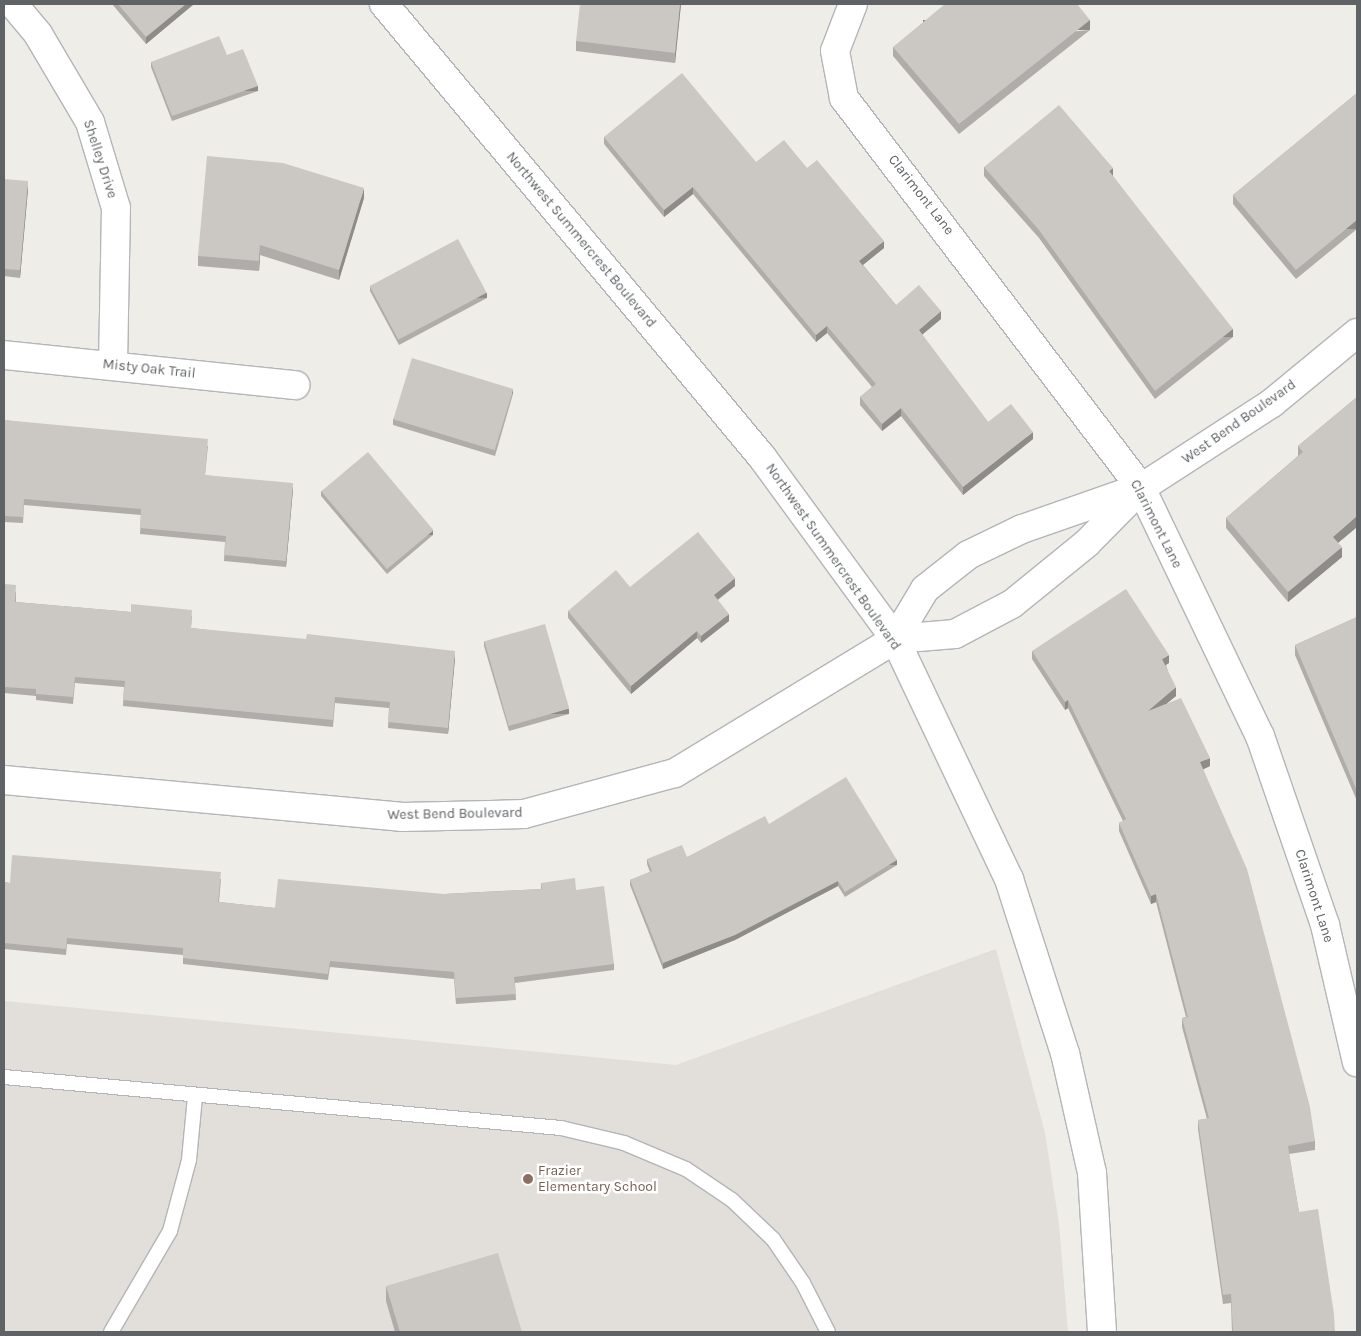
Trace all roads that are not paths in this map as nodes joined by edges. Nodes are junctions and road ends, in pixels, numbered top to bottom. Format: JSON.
{"nodes":[{"id":1,"x":13,"y":4,"type":"edge"},
{"id":2,"x":384,"y":4,"type":"edge"},
{"id":3,"x":853,"y":4,"type":"edge"},
{"id":4,"x":1357,"y":333,"type":"edge"},
{"id":5,"x":4,"y":355,"type":"edge"},
{"id":6,"x":114,"y":366,"type":"junction"},
{"id":7,"x":295,"y":385,"type":"dead end"},
{"id":8,"x":1141,"y":488,"type":"junction"},
{"id":9,"x":895,"y":640,"type":"junction"},
{"id":10,"x":4,"y":780,"type":"edge"},
{"id":11,"x":1357,"y":1062,"type":"edge"},
{"id":12,"x":4,"y":1076,"type":"edge"},
{"id":13,"x":195,"y":1096,"type":"junction"},
{"id":14,"x":111,"y":1332,"type":"edge"},
{"id":15,"x":828,"y":1332,"type":"edge"},
{"id":16,"x":1102,"y":1332,"type":"edge"}],
"edges":[{"from":1,"to":6,"type":"street","name":"Shelley Drive"},
{"from":2,"to":9,"type":"street","name":"Northwest Summercrest Boulevard"},
{"from":3,"to":8,"type":"street","name":"Clarimont Lane"},
{"from":4,"to":8,"type":"street","name":"West Bend Boulevard"},
{"from":5,"to":6,"type":"street","name":"Misty Oak Trail"},
{"from":6,"to":7,"type":"street","name":"Misty Oak Trail"},
{"from":8,"to":9,"type":"street","name":"West Bend Boulevard"},
{"from":8,"to":9,"type":"street","name":"West Bend Boulevard"},
{"from":8,"to":11,"type":"street","name":"Clarimont Lane"},
{"from":9,"to":10,"type":"street","name":"West Bend Boulevard"},
{"from":9,"to":16,"type":"street","name":"Northwest Summercrest Boulevard"},
{"from":12,"to":13,"type":"lane"},
{"from":13,"to":14,"type":"lane"},
{"from":13,"to":15,"type":"lane"}]}
